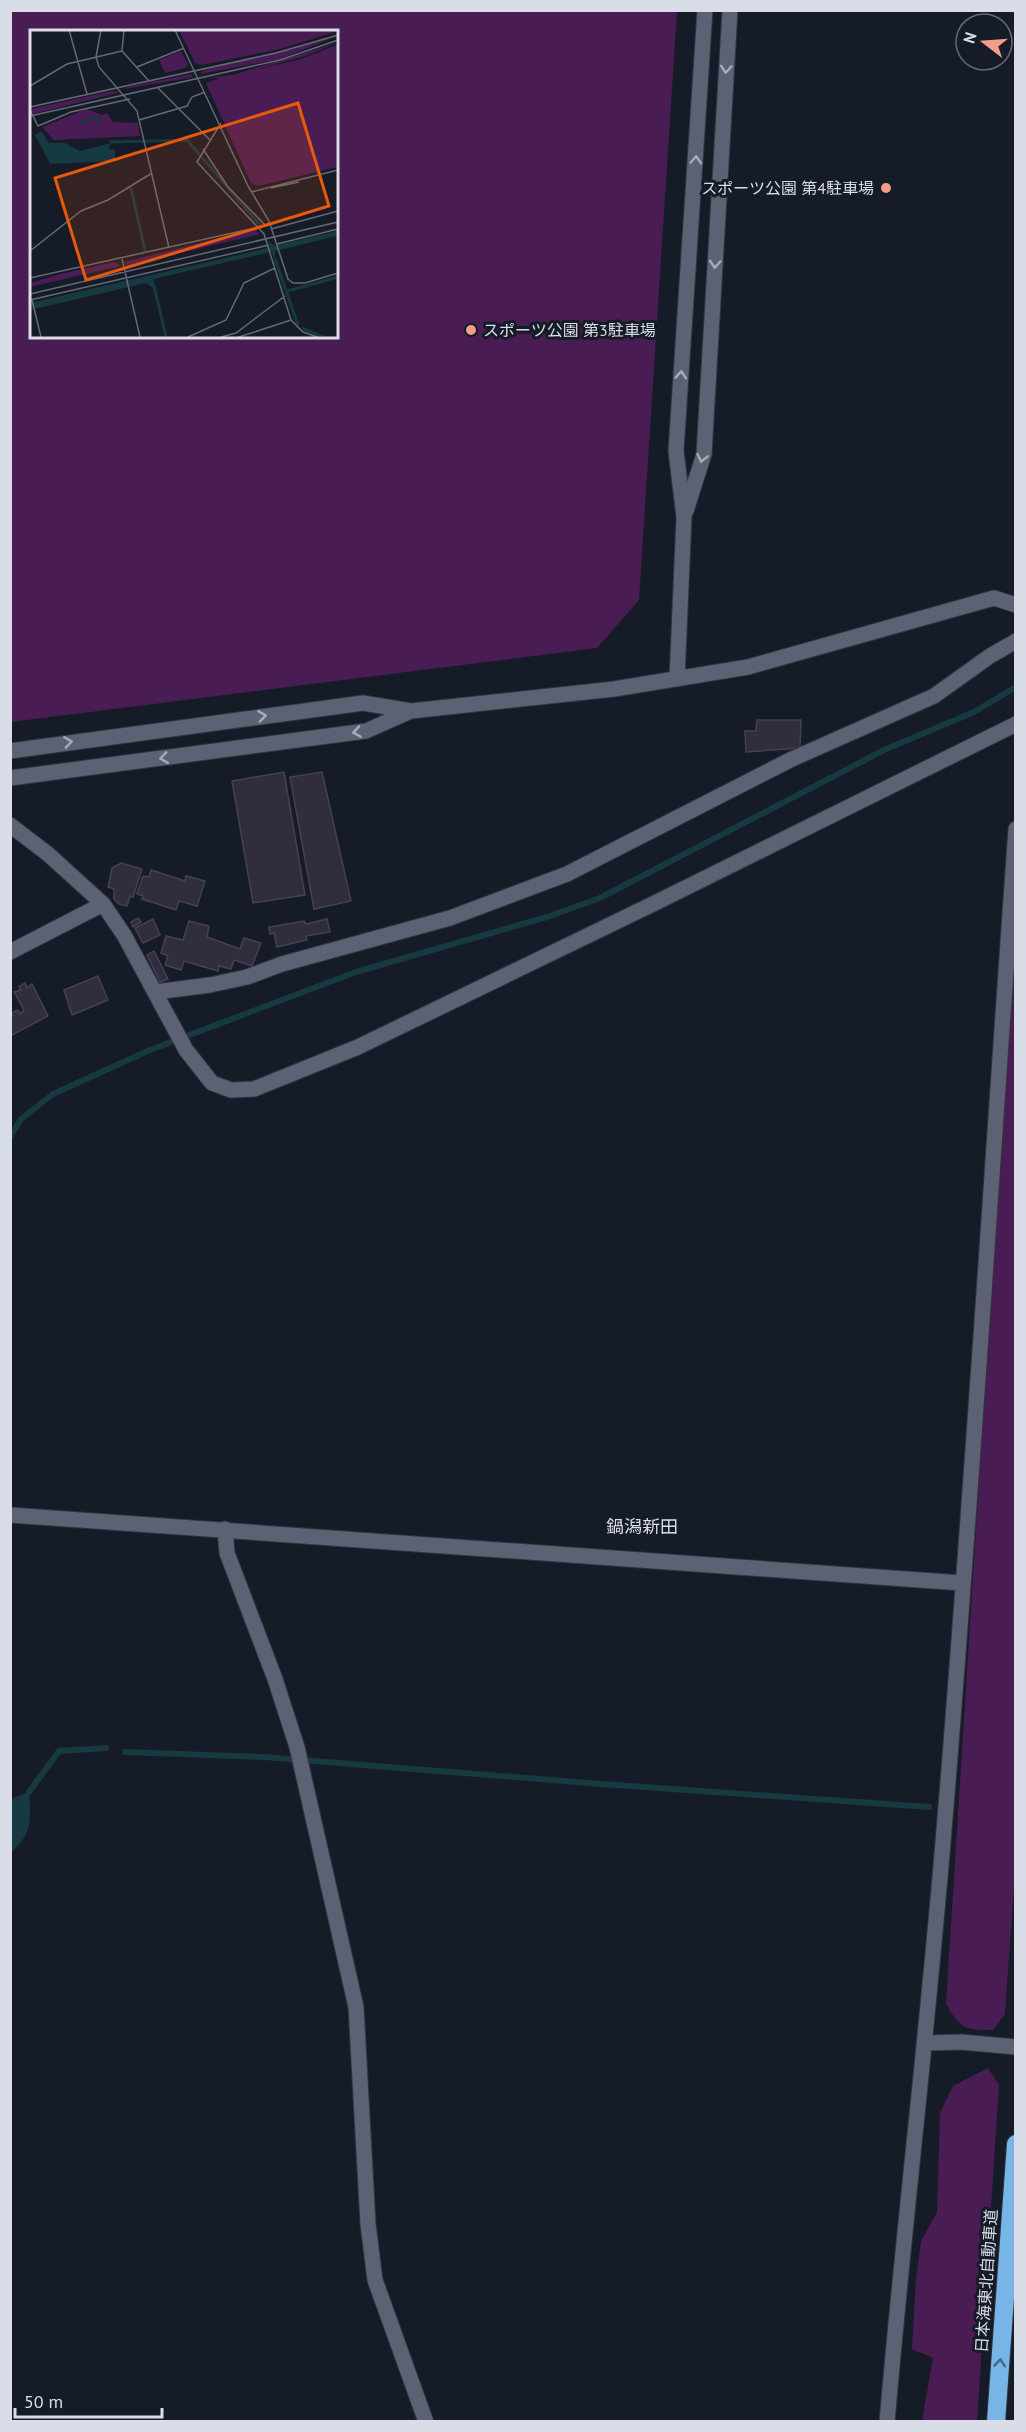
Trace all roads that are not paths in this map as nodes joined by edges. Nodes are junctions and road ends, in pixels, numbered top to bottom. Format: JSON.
{"nodes":[{"id":1,"x":705,"y":10,"type":"edge"},
{"id":2,"x":730,"y":10,"type":"edge"},
{"id":3,"x":684,"y":517,"type":"junction"},
{"id":4,"x":1016,"y":605,"type":"edge"},
{"id":5,"x":1016,"y":642,"type":"edge"},
{"id":6,"x":677,"y":679,"type":"junction"},
{"id":7,"x":411,"y":711,"type":"junction"},
{"id":8,"x":1016,"y":724,"type":"edge"},
{"id":9,"x":10,"y":751,"type":"edge"},
{"id":10,"x":10,"y":778,"type":"edge"},
{"id":11,"x":10,"y":825,"type":"edge"},
{"id":12,"x":1016,"y":829,"type":"edge"},
{"id":13,"x":103,"y":904,"type":"junction"},
{"id":14,"x":10,"y":952,"type":"edge"},
{"id":15,"x":157,"y":996,"type":"junction"},
{"id":16,"x":10,"y":1515,"type":"edge"},
{"id":17,"x":225,"y":1529,"type":"junction"},
{"id":18,"x":962,"y":1583,"type":"junction"},
{"id":19,"x":926,"y":2043,"type":"junction"},
{"id":20,"x":1016,"y":2047,"type":"edge"},
{"id":21,"x":1016,"y":2144,"type":"edge"},
{"id":22,"x":426,"y":2421,"type":"edge"},
{"id":23,"x":886,"y":2421,"type":"edge"},
{"id":24,"x":996,"y":2421,"type":"edge"}],
"edges":[{"from":3,"to":1,"type":"street","one_way":true},
{"from":2,"to":3,"type":"street","one_way":true},
{"from":3,"to":6,"type":"street"},
{"from":4,"to":6,"type":"street"},
{"from":5,"to":15,"type":"street"},
{"from":6,"to":7,"type":"street"},
{"from":9,"to":7,"type":"street","one_way":true},
{"from":7,"to":10,"type":"street","one_way":true},
{"from":8,"to":15,"type":"street"},
{"from":11,"to":13,"type":"street"},
{"from":12,"to":18,"type":"street"},
{"from":13,"to":14,"type":"street"},
{"from":13,"to":15,"type":"street"},
{"from":16,"to":17,"type":"street"},
{"from":17,"to":18,"type":"street"},
{"from":17,"to":22,"type":"street"},
{"from":18,"to":19,"type":"street"},
{"from":19,"to":20,"type":"street"},
{"from":19,"to":23,"type":"street"},
{"from":24,"to":21,"type":"highway","name":"日本海東北自動車道","one_way":true}]}
